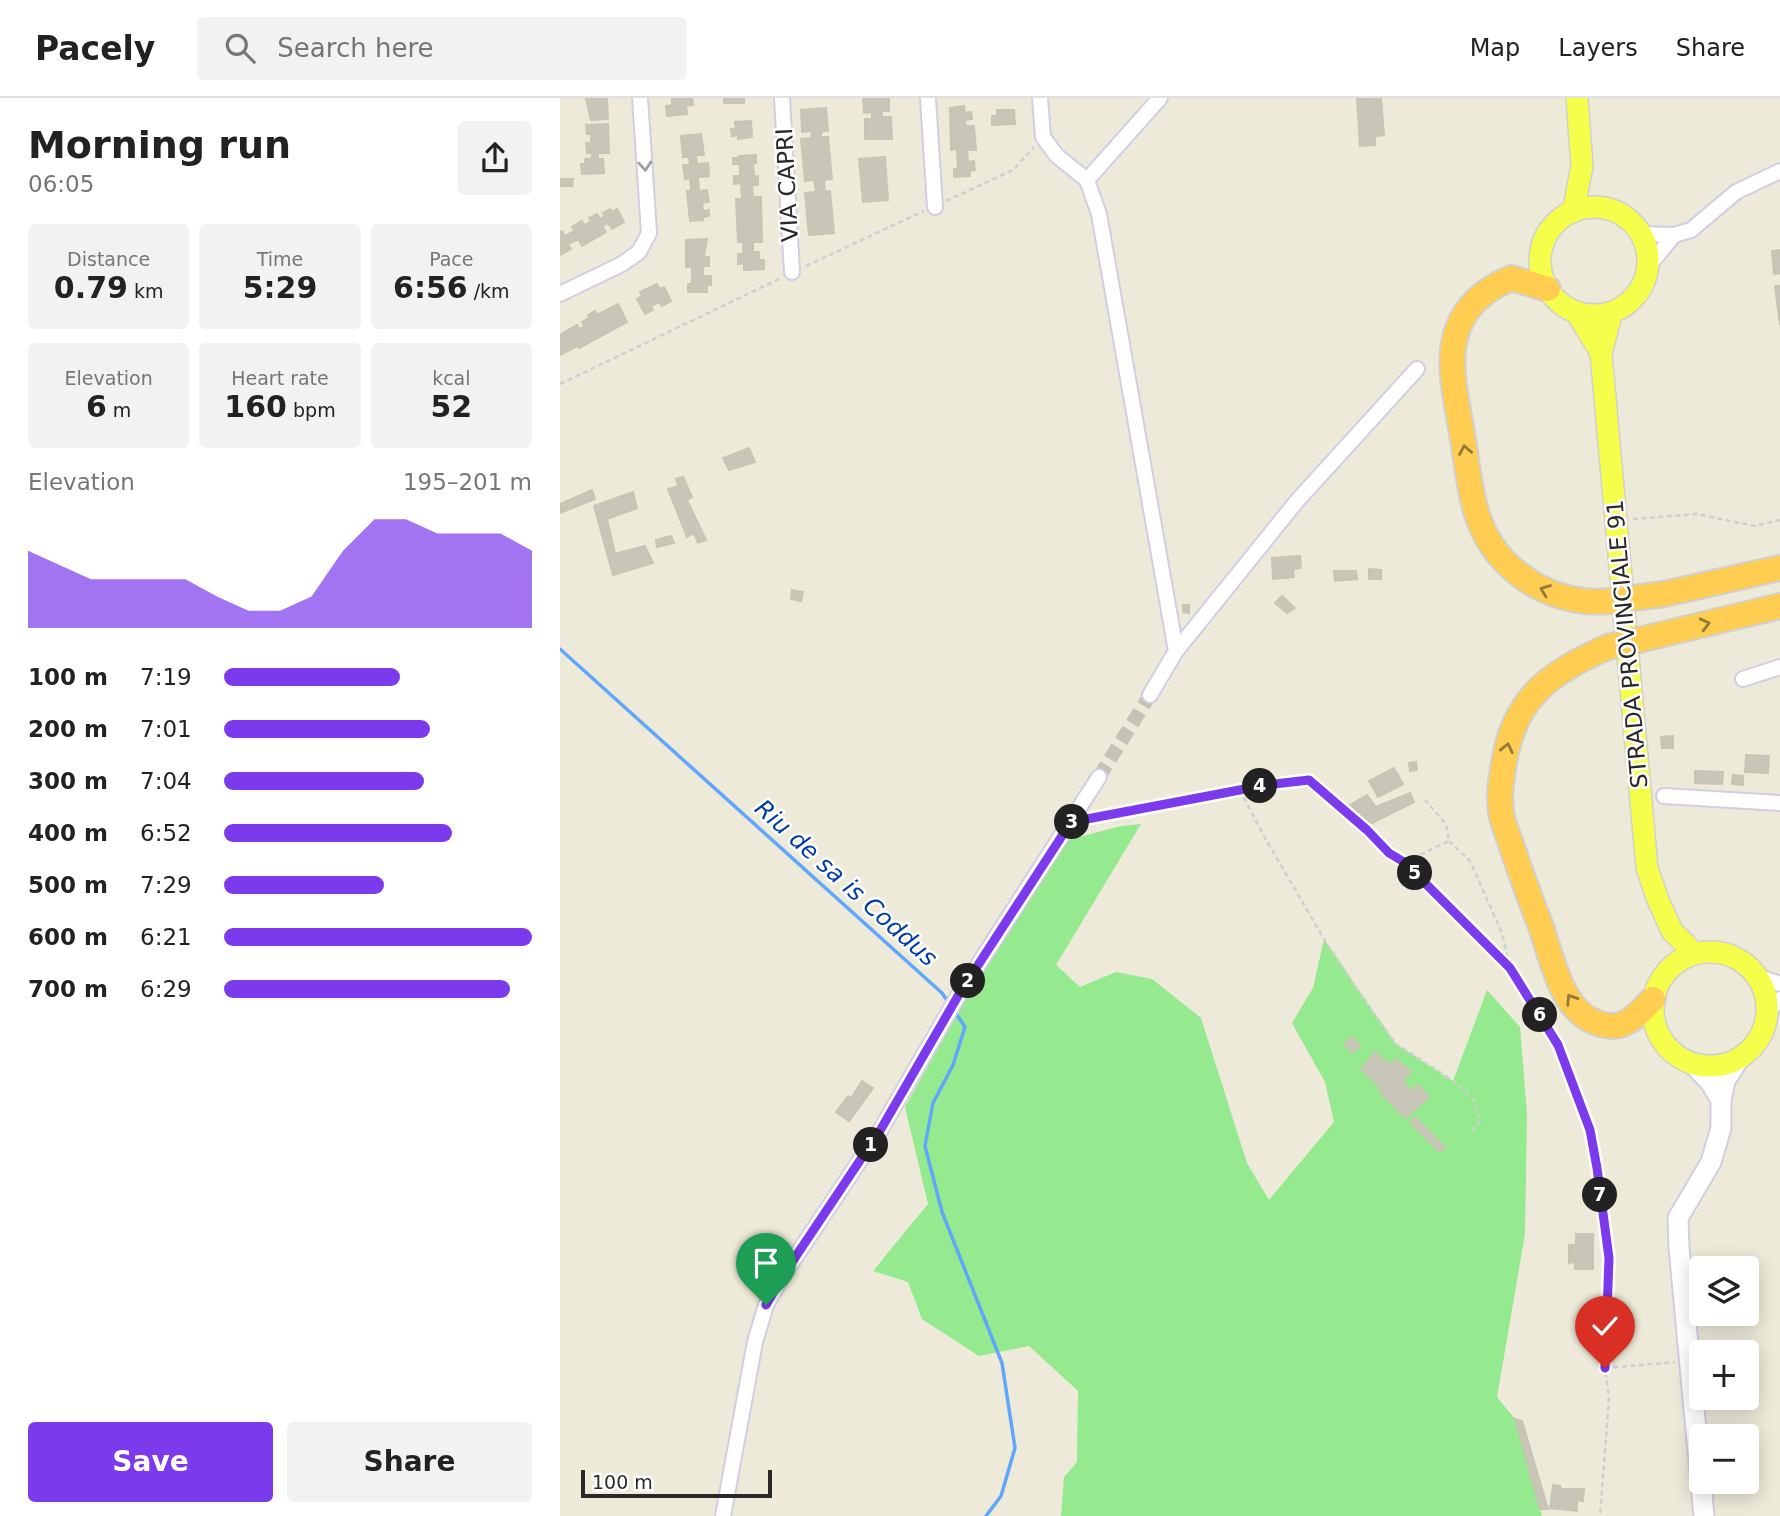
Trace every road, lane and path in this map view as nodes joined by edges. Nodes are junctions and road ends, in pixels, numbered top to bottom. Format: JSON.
{"nodes":[{"id":1,"x":640,"y":98,"type":"edge"},
{"id":2,"x":782,"y":98,"type":"edge"},
{"id":3,"x":928,"y":98,"type":"edge"},
{"id":4,"x":1040,"y":98,"type":"edge"},
{"id":5,"x":1160,"y":98,"type":"edge"},
{"id":6,"x":1577,"y":98,"type":"edge"},
{"id":7,"x":1583,"y":166,"type":"junction"},
{"id":8,"x":1780,"y":171,"type":"edge"},
{"id":9,"x":1087,"y":180,"type":"junction"},
{"id":10,"x":935,"y":206,"type":"dead end"},
{"id":11,"x":1605,"y":209,"type":"junction"},
{"id":12,"x":1573,"y":212,"type":"junction"},
{"id":13,"x":1640,"y":234,"type":"junction"},
{"id":14,"x":1674,"y":235,"type":"junction"},
{"id":15,"x":1648,"y":267,"type":"junction"},
{"id":16,"x":792,"y":272,"type":"dead end"},
{"id":17,"x":1548,"y":289,"type":"junction"},
{"id":18,"x":560,"y":294,"type":"edge"},
{"id":19,"x":1576,"y":312,"type":"junction"},
{"id":20,"x":1612,"y":312,"type":"junction"},
{"id":21,"x":1601,"y":353,"type":"junction"},
{"id":22,"x":1417,"y":369,"type":"dead end"},
{"id":23,"x":1780,"y":520,"type":"edge"},
{"id":24,"x":1616,"y":521,"type":"junction"},
{"id":25,"x":1780,"y":568,"type":"edge"},
{"id":26,"x":1780,"y":606,"type":"edge"},
{"id":27,"x":1176,"y":651,"type":"junction"},
{"id":28,"x":1780,"y":667,"type":"edge"},
{"id":29,"x":1743,"y":679,"type":"dead end"},
{"id":30,"x":1150,"y":695,"type":"tunnel mouth"},
{"id":31,"x":1099,"y":776,"type":"tunnel mouth"},
{"id":32,"x":1240,"y":790,"type":"junction"},
{"id":33,"x":1664,"y":796,"type":"dead end"},
{"id":34,"x":1425,"y":800,"type":"dead end"},
{"id":35,"x":1780,"y":803,"type":"edge"},
{"id":36,"x":1071,"y":822,"type":"junction"},
{"id":37,"x":1449,"y":841,"type":"junction"},
{"id":38,"x":1404,"y":862,"type":"junction"},
{"id":39,"x":1672,"y":931,"type":"junction"},
{"id":40,"x":1695,"y":954,"type":"junction"},
{"id":41,"x":1671,"y":967,"type":"junction"},
{"id":42,"x":1510,"y":968,"type":"junction"},
{"id":43,"x":1757,"y":976,"type":"junction"},
{"id":44,"x":1780,"y":984,"type":"edge"},
{"id":45,"x":1653,"y":999,"type":"junction"},
{"id":46,"x":1774,"y":1005,"type":"edge"},
{"id":47,"x":1739,"y":1059,"type":"junction"},
{"id":48,"x":1693,"y":1064,"type":"junction"},
{"id":49,"x":1721,"y":1100,"type":"junction"},
{"id":50,"x":1470,"y":1134,"type":"dead end"},
{"id":51,"x":1689,"y":1360,"type":"joint"},
{"id":52,"x":1605,"y":1368,"type":"junction"},
{"id":53,"x":1694,"y":1410,"type":"edge"},
{"id":54,"x":723,"y":1516,"type":"edge"},
{"id":55,"x":1600,"y":1516,"type":"edge"},
{"id":56,"x":1704,"y":1516,"type":"edge"}],
"edges":[{"from":1,"to":18,"type":"street","one_way":true},
{"from":2,"to":16,"type":"street","name":"VIA CAPRI"},
{"from":3,"to":10,"type":"street"},
{"from":4,"to":9,"type":"street"},
{"from":5,"to":9,"type":"street"},
{"from":6,"to":7,"type":"main road"},
{"from":7,"to":11,"type":"main road"},
{"from":7,"to":12,"type":"main road"},
{"from":8,"to":14,"type":"street"},
{"from":9,"to":27,"type":"street"},
{"from":11,"to":12,"type":"main road"},
{"from":11,"to":13,"type":"main road"},
{"from":12,"to":17,"type":"main road"},
{"from":13,"to":14,"type":"street"},
{"from":13,"to":15,"type":"main road"},
{"from":14,"to":15,"type":"street"},
{"from":15,"to":20,"type":"main road"},
{"from":17,"to":19,"type":"main road"},
{"from":25,"to":17,"type":"highway","one_way":true},
{"from":19,"to":20,"type":"main road"},
{"from":19,"to":21,"type":"main road","name":"STRADA PROVINCIALE 91"},
{"from":20,"to":21,"type":"main road","name":"STRADA PROVINCIALE 91"},
{"from":21,"to":24,"type":"main road","name":"STRADA PROVINCIALE 91"},
{"from":22,"to":27,"type":"street"},
{"from":23,"to":24,"type":"path"},
{"from":24,"to":39,"type":"main road","name":"STRADA PROVINCIALE 91"},
{"from":45,"to":26,"type":"highway","one_way":true,"bridge":true},
{"from":27,"to":30,"type":"street"},
{"from":28,"to":29,"type":"street"},
{"from":31,"to":36,"type":"street"},
{"from":32,"to":36,"type":"path"},
{"from":32,"to":38,"type":"path"},
{"from":32,"to":50,"type":"path"},
{"from":33,"to":35,"type":"street"},
{"from":34,"to":37,"type":"path"},
{"from":36,"to":54,"type":"street"},
{"from":37,"to":38,"type":"path"},
{"from":37,"to":42,"type":"path"},
{"from":38,"to":42,"type":"path"},
{"from":39,"to":40,"type":"main road","name":"STRADA PROVINCIALE 91"},
{"from":39,"to":41,"type":"main road","name":"STRADA PROVINCIALE 91"},
{"from":40,"to":41,"type":"main road"},
{"from":40,"to":43,"type":"main road"},
{"from":41,"to":45,"type":"main road"},
{"from":42,"to":52,"type":"path"},
{"from":43,"to":44,"type":"street"},
{"from":43,"to":46,"type":"main road"},
{"from":45,"to":48,"type":"main road"},
{"from":46,"to":47,"type":"main road"},
{"from":47,"to":48,"type":"main road"},
{"from":47,"to":49,"type":"street"},
{"from":48,"to":49,"type":"street"},
{"from":49,"to":51,"type":"street"},
{"from":51,"to":52,"type":"path"},
{"from":52,"to":55,"type":"path"},
{"from":53,"to":56,"type":"street"}]}
